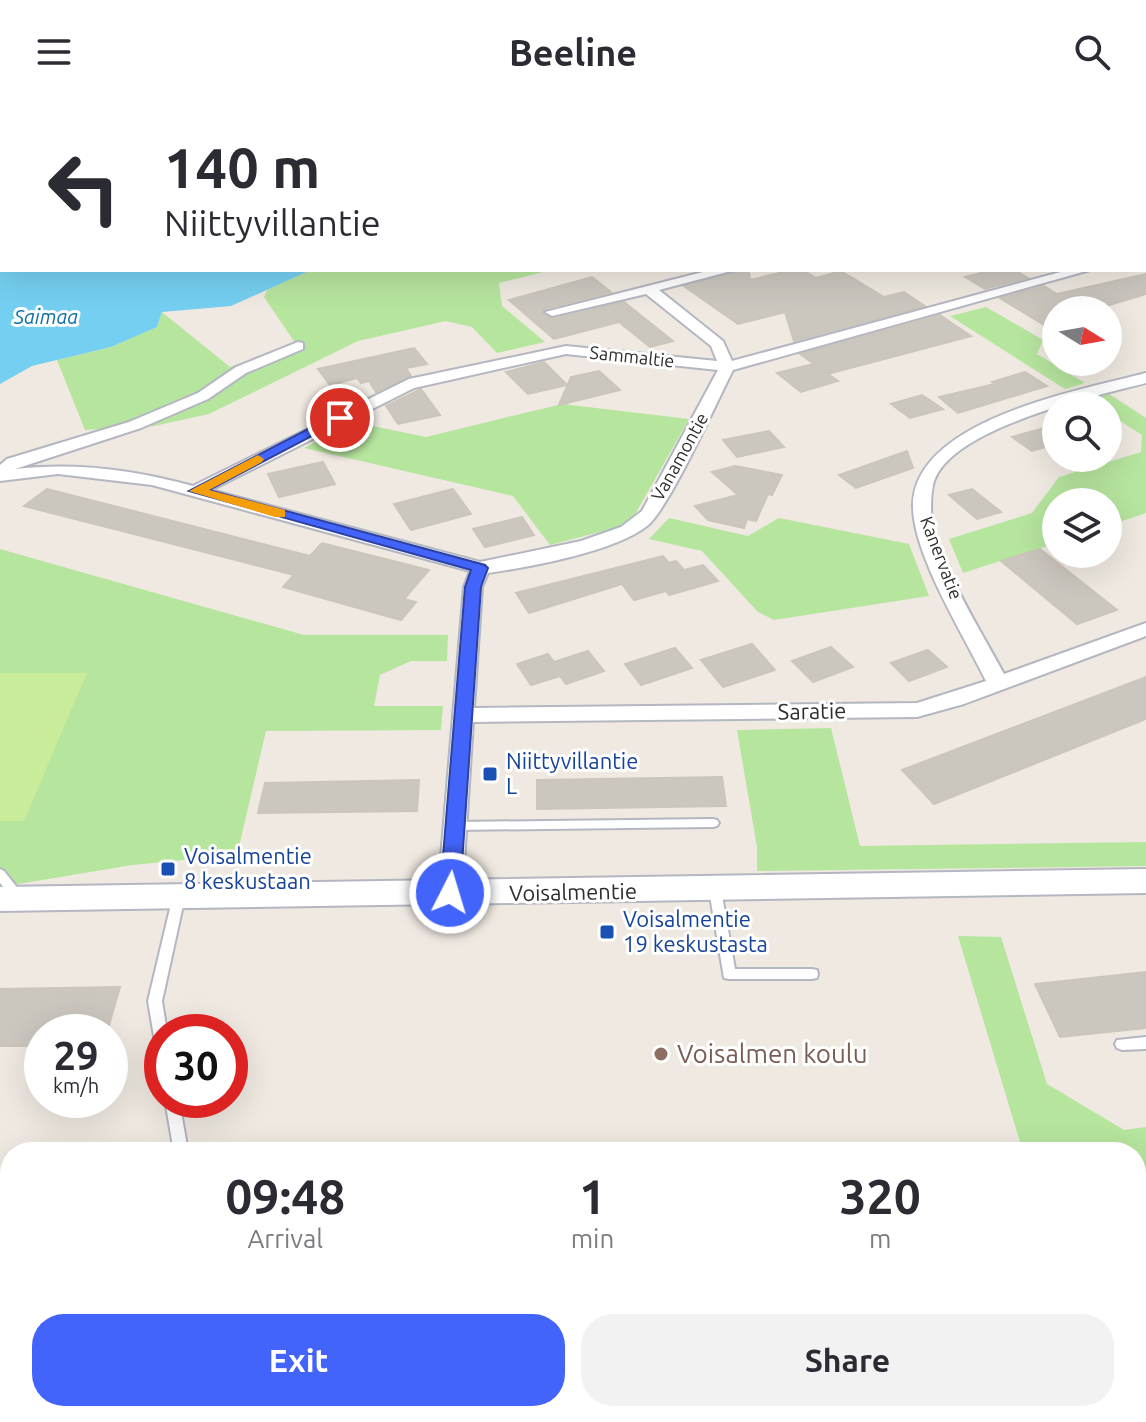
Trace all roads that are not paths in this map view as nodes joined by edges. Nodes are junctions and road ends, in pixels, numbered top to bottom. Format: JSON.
{"nodes":[{"id":1,"x":720,"y":272,"type":"edge"},
{"id":2,"x":1076,"y":272,"type":"edge"},
{"id":3,"x":649,"y":289,"type":"junction"},
{"id":4,"x":552,"y":312,"type":"dead end"},
{"id":5,"x":298,"y":346,"type":"dead end"},
{"id":6,"x":727,"y":367,"type":"junction"},
{"id":7,"x":1146,"y":378,"type":"edge"},
{"id":8,"x":0,"y":474,"type":"edge"},
{"id":9,"x":196,"y":491,"type":"junction"},
{"id":10,"x":480,"y":568,"type":"junction"},
{"id":11,"x":1146,"y":629,"type":"edge"},
{"id":12,"x":998,"y":683,"type":"junction"},
{"id":13,"x":464,"y":715,"type":"junction"},
{"id":14,"x":713,"y":823,"type":"dead end"},
{"id":15,"x":455,"y":826,"type":"junction"},
{"id":16,"x":0,"y":874,"type":"edge"},
{"id":17,"x":1146,"y":881,"type":"edge"},
{"id":18,"x":715,"y":890,"type":"junction"},
{"id":19,"x":450,"y":893,"type":"junction"},
{"id":20,"x":179,"y":896,"type":"junction"},
{"id":21,"x":10,"y":899,"type":"edge"},
{"id":22,"x":812,"y":974,"type":"dead end"},
{"id":23,"x":157,"y":1014,"type":"edge"},
{"id":24,"x":1146,"y":1043,"type":"edge"},
{"id":25,"x":1122,"y":1044,"type":"dead end"},
{"id":26,"x":175,"y":1118,"type":"edge"},
{"id":27,"x":179,"y":1142,"type":"edge"}],
"edges":[{"from":1,"to":3,"type":"street"},
{"from":2,"to":6,"type":"street","name":"Sammaltie"},
{"from":3,"to":4,"type":"street"},
{"from":3,"to":6,"type":"street"},
{"from":5,"to":8,"type":"street"},
{"from":6,"to":9,"type":"street","name":"Sammaltie"},
{"from":6,"to":10,"type":"street","name":"Vanamontie"},
{"from":7,"to":12,"type":"street","name":"Kanervatie"},
{"from":8,"to":9,"type":"street"},
{"from":9,"to":10,"type":"street"},
{"from":10,"to":13,"type":"street"},
{"from":11,"to":12,"type":"street","name":"Saratie"},
{"from":12,"to":13,"type":"street","name":"Saratie"},
{"from":13,"to":15,"type":"street"},
{"from":14,"to":15,"type":"lane"},
{"from":15,"to":19,"type":"street"},
{"from":16,"to":21,"type":"lane"},
{"from":17,"to":18,"type":"street","name":"Voisalmentie"},
{"from":18,"to":19,"type":"street","name":"Voisalmentie"},
{"from":18,"to":22,"type":"lane"},
{"from":19,"to":20,"type":"street","name":"Voisalmentie"},
{"from":20,"to":21,"type":"street","name":"Voisalmentie"},
{"from":20,"to":23,"type":"lane"},
{"from":24,"to":25,"type":"lane"},
{"from":26,"to":27,"type":"lane"}]}
